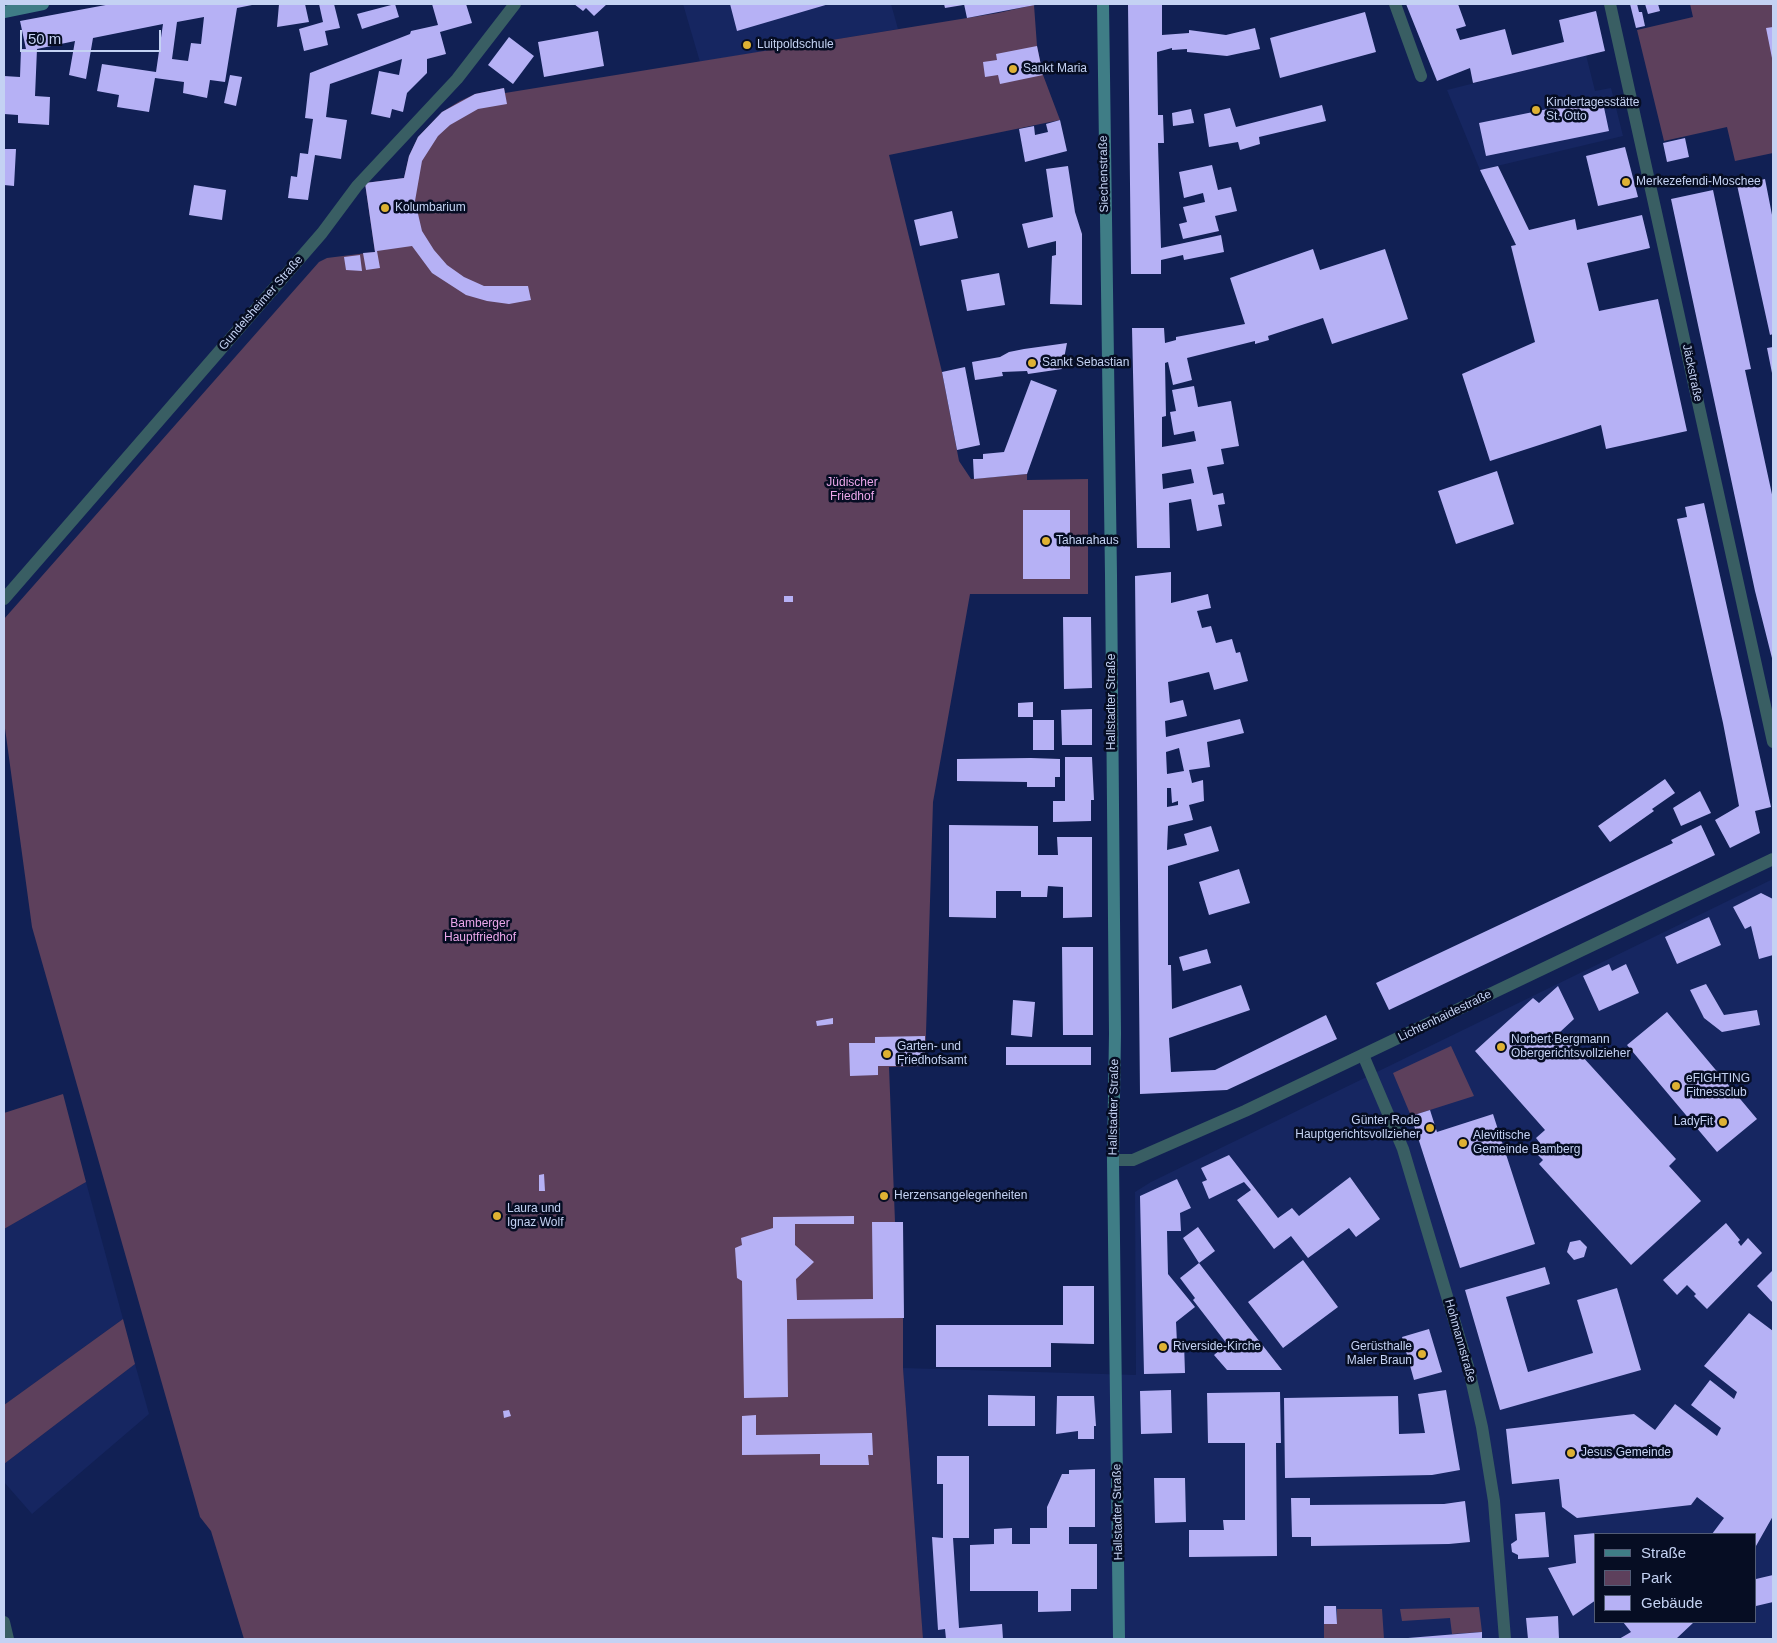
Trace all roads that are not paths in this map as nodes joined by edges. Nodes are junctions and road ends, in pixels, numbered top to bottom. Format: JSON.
{"nodes":[{"id":1,"x":42,"y":4,"type":"edge"},
{"id":2,"x":515,"y":4,"type":"edge"},
{"id":3,"x":1103,"y":4,"type":"edge"},
{"id":4,"x":1395,"y":4,"type":"edge"},
{"id":5,"x":1610,"y":4,"type":"edge"},
{"id":6,"x":4,"y":12,"type":"edge"},
{"id":7,"x":1421,"y":76,"type":"dead end"},
{"id":8,"x":1111,"y":575,"type":"joint"},
{"id":9,"x":4,"y":599,"type":"edge"},
{"id":10,"x":1773,"y":742,"type":"edge"},
{"id":11,"x":1773,"y":859,"type":"edge"},
{"id":12,"x":1363,"y":1055,"type":"junction"},
{"id":13,"x":1113,"y":1160,"type":"junction"},
{"id":14,"x":4,"y":1622,"type":"edge"},
{"id":15,"x":8,"y":1639,"type":"edge"},
{"id":16,"x":1119,"y":1639,"type":"edge"},
{"id":17,"x":1505,"y":1639,"type":"edge"}],
"edges":[{"from":1,"to":6,"type":"main road"},
{"from":2,"to":9,"type":"street","name":"Gundelsheimer Straße"},
{"from":3,"to":8,"type":"main road","name":"Siechenstraße"},
{"from":4,"to":7,"type":"street"},
{"from":5,"to":10,"type":"street","name":"Jäckstraße"},
{"from":8,"to":13,"type":"main road","name":"Hallstadter Straße"},
{"from":11,"to":12,"type":"street","name":"Lichtenhaidestraße"},
{"from":12,"to":13,"type":"street","name":"Lichtenhaidestraße"},
{"from":12,"to":17,"type":"street","name":"Hohmannstraße"},
{"from":13,"to":16,"type":"main road","name":"Hallstadter Straße"},
{"from":14,"to":15,"type":"street"}]}
